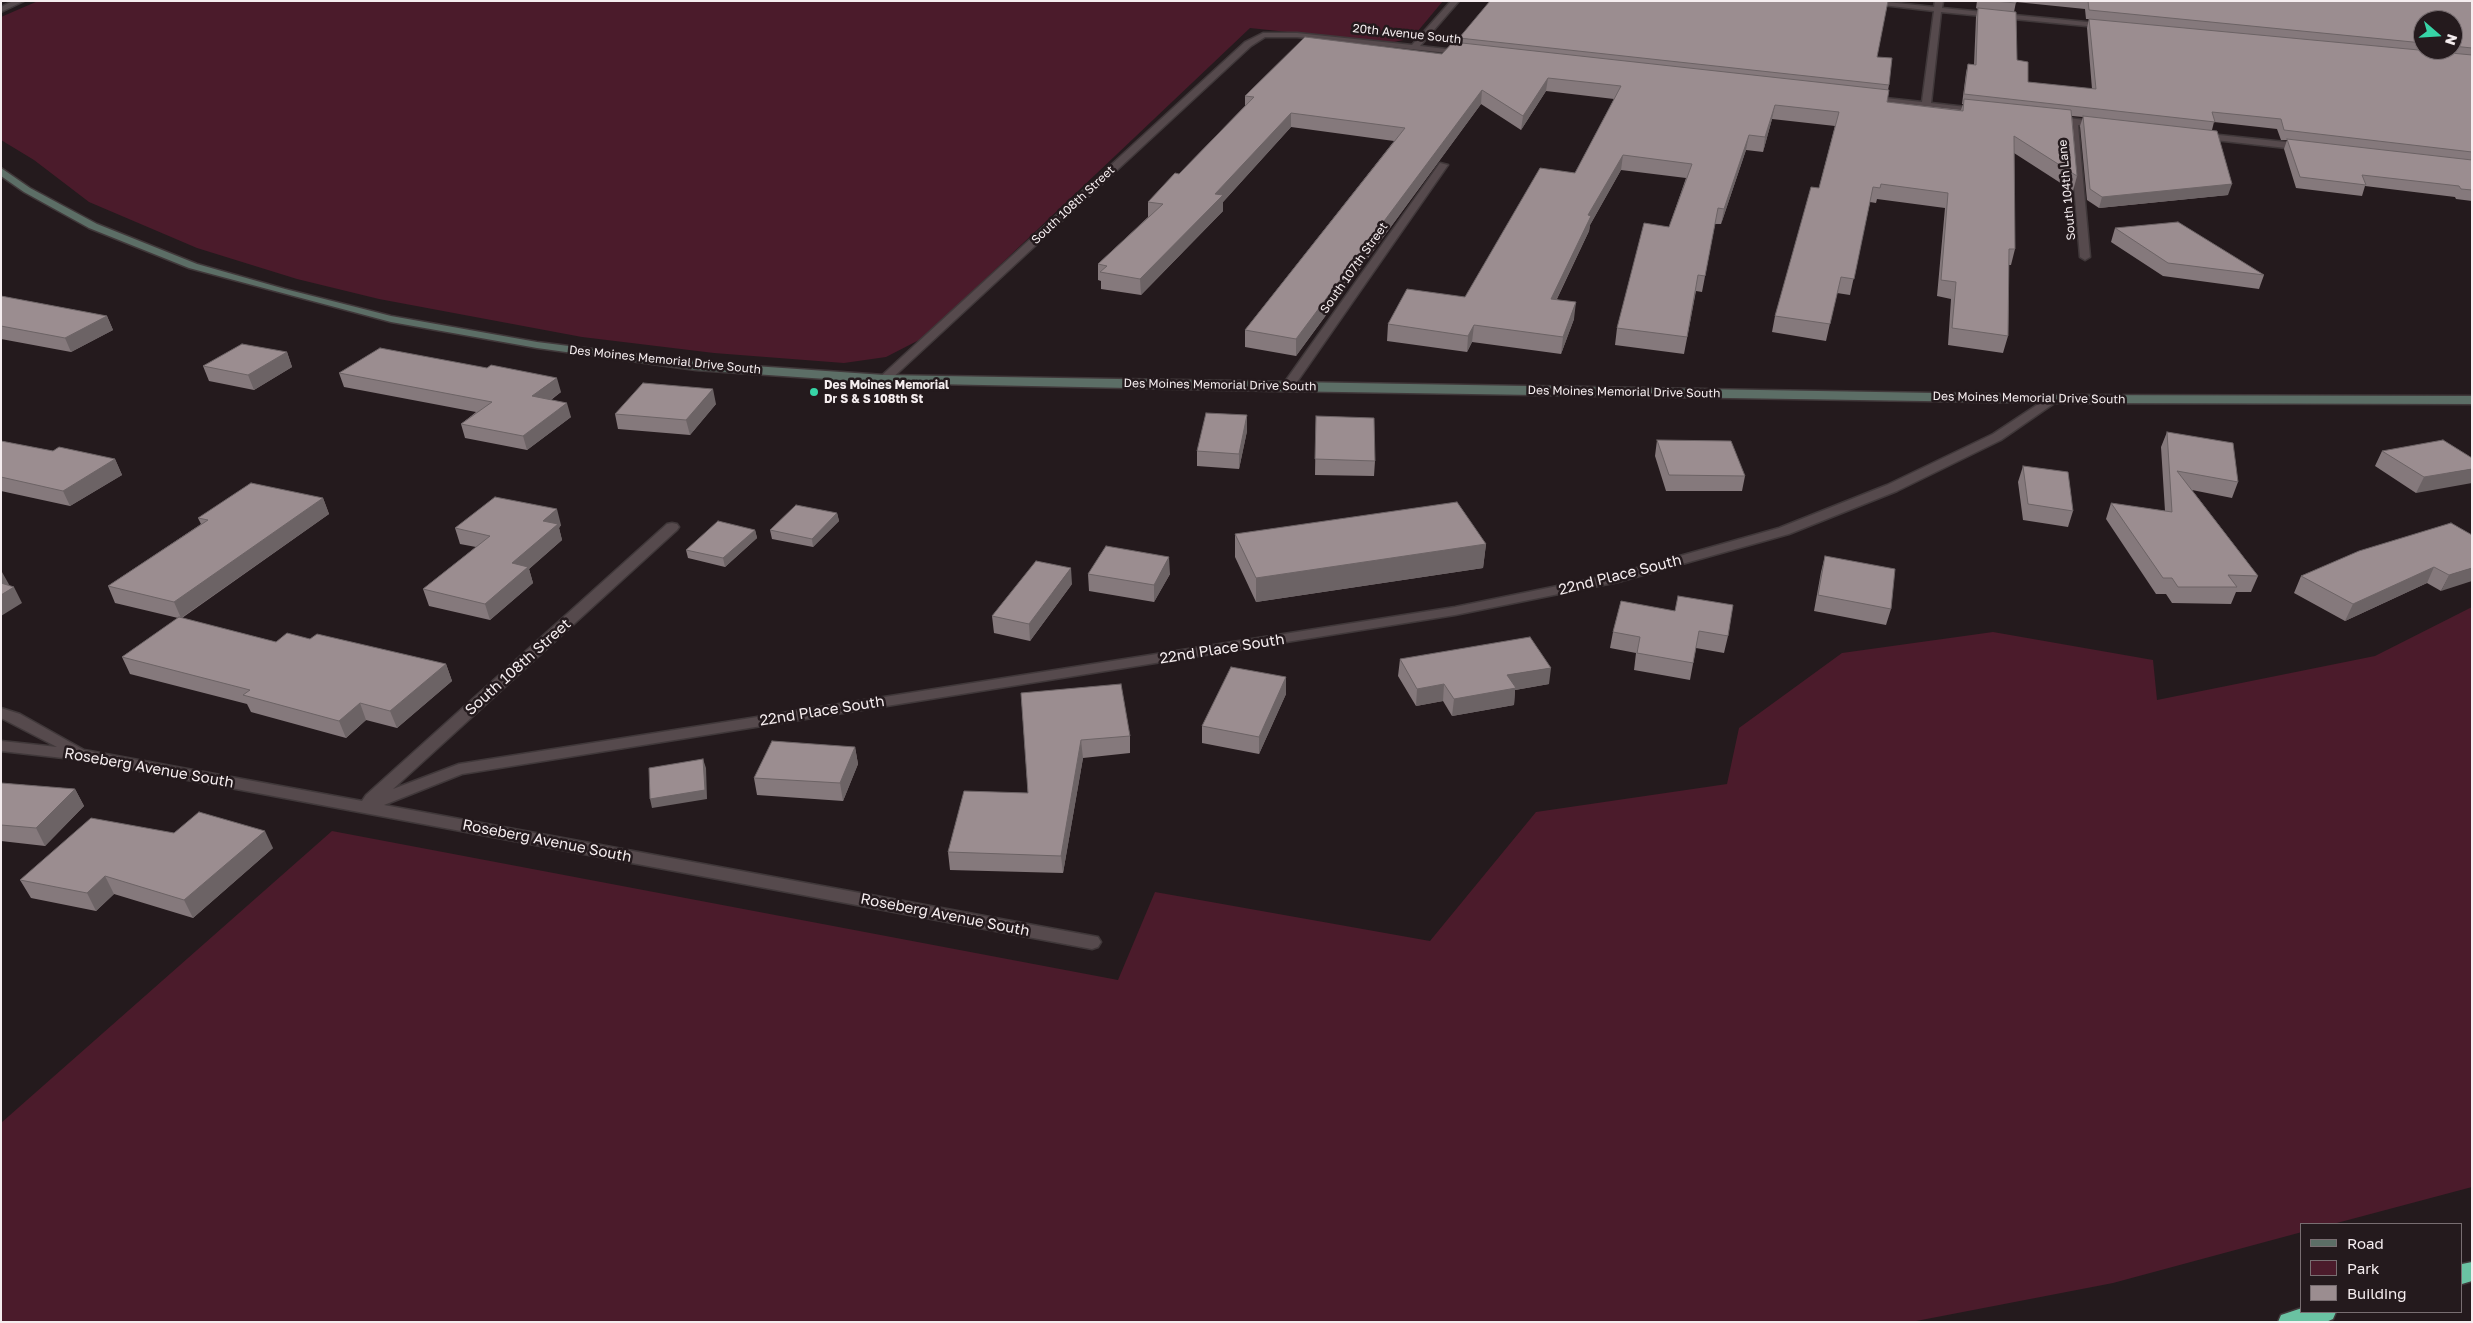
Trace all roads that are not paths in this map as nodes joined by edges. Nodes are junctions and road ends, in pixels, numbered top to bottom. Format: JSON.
{"nodes":[{"id":1,"x":20,"y":1,"type":"edge"},
{"id":2,"x":1455,"y":1,"type":"edge"},
{"id":3,"x":1852,"y":1,"type":"edge"},
{"id":4,"x":1939,"y":6,"type":"edge"},
{"id":5,"x":1,"y":10,"type":"edge"},
{"id":6,"x":2116,"y":27,"type":"edge"},
{"id":7,"x":1264,"y":35,"type":"joint"},
{"id":8,"x":1415,"y":47,"type":"junction"},
{"id":9,"x":1471,"y":54,"type":"edge"},
{"id":10,"x":1858,"y":98,"type":"edge"},
{"id":11,"x":1926,"y":105,"type":"junction"},
{"id":12,"x":1994,"y":113,"type":"edge"},
{"id":13,"x":2044,"y":118,"type":"edge"},
{"id":14,"x":2073,"y":122,"type":"junction"},
{"id":15,"x":2112,"y":126,"type":"edge"},
{"id":16,"x":2190,"y":135,"type":"edge"},
{"id":17,"x":2316,"y":149,"type":"edge"},
{"id":18,"x":1443,"y":165,"type":"edge"},
{"id":19,"x":1,"y":171,"type":"edge"},
{"id":20,"x":2085,"y":257,"type":"dead end"},
{"id":21,"x":884,"y":379,"type":"junction"},
{"id":22,"x":1288,"y":386,"type":"junction"},
{"id":23,"x":2052,"y":399,"type":"junction"},
{"id":24,"x":2472,"y":400,"type":"edge"},
{"id":25,"x":672,"y":527,"type":"dead end"},
{"id":26,"x":1,"y":713,"type":"edge"},
{"id":27,"x":1,"y":746,"type":"edge"},
{"id":28,"x":81,"y":755,"type":"junction"},
{"id":29,"x":364,"y":807,"type":"junction"},
{"id":30,"x":1092,"y":942,"type":"dead end"},
{"id":31,"x":2321,"y":1313,"type":"edge"},
{"id":32,"x":2289,"y":1322,"type":"edge"}],
"edges":[{"from":1,"to":5,"type":"street"},
{"from":2,"to":8,"type":"street"},
{"from":3,"to":4,"type":"street"},
{"from":4,"to":6,"type":"street"},
{"from":4,"to":11,"type":"street"},
{"from":7,"to":8,"type":"street","name":"20th Avenue South"},
{"from":7,"to":21,"type":"street","name":"South 108th Street"},
{"from":8,"to":9,"type":"street","name":"20th Avenue South"},
{"from":10,"to":11,"type":"street"},
{"from":11,"to":12,"type":"street"},
{"from":13,"to":14,"type":"street"},
{"from":14,"to":15,"type":"street"},
{"from":14,"to":20,"type":"street","name":"South 104th Lane"},
{"from":16,"to":17,"type":"street"},
{"from":18,"to":22,"type":"street","name":"South 107th Street"},
{"from":19,"to":21,"type":"main road","name":"Des Moines Memorial Drive South"},
{"from":21,"to":22,"type":"main road","name":"Des Moines Memorial Drive South"},
{"from":22,"to":23,"type":"main road","name":"Des Moines Memorial Drive South"},
{"from":23,"to":24,"type":"main road","name":"Des Moines Memorial Drive South"},
{"from":23,"to":29,"type":"street","name":"22nd Place South"},
{"from":25,"to":29,"type":"street","name":"South 108th Street"},
{"from":26,"to":28,"type":"street"},
{"from":27,"to":28,"type":"street","name":"Roseberg Avenue South"},
{"from":28,"to":29,"type":"street","name":"Roseberg Avenue South"},
{"from":29,"to":30,"type":"street","name":"Roseberg Avenue South"},
{"from":31,"to":32,"type":"highway"}]}
